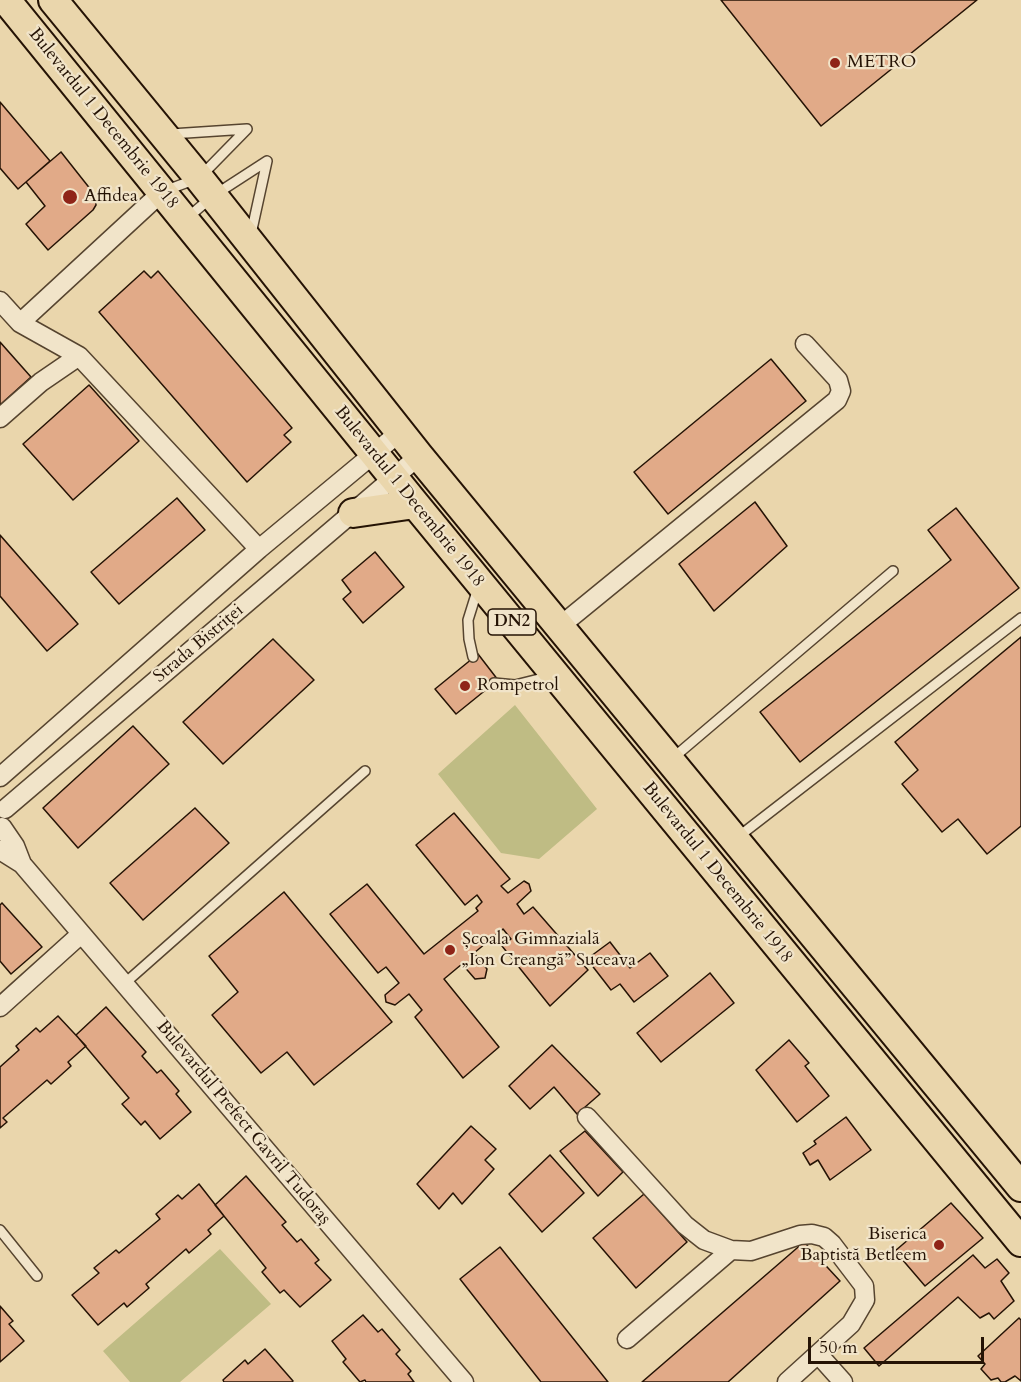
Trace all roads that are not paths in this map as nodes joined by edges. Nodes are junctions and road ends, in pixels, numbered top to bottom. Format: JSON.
{"nodes":[{"id":1,"x":6,"y":0,"type":"edge"},
{"id":2,"x":53,"y":0,"type":"edge"},
{"id":3,"x":164,"y":135,"type":"junction"},
{"id":4,"x":206,"y":187,"type":"junction"},
{"id":5,"x":162,"y":192,"type":"junction"},
{"id":6,"x":185,"y":220,"type":"junction"},
{"id":7,"x":249,"y":242,"type":"junction"},
{"id":8,"x":0,"y":301,"type":"edge"},
{"id":9,"x":20,"y":323,"type":"junction"},
{"id":10,"x":805,"y":344,"type":"dead end"},
{"id":11,"x":79,"y":356,"type":"junction"},
{"id":12,"x":0,"y":418,"type":"edge"},
{"id":13,"x":400,"y":432,"type":"junction"},
{"id":14,"x":374,"y":454,"type":"junction"},
{"id":15,"x":419,"y":456,"type":"junction"},
{"id":16,"x":393,"y":478,"type":"junction"},
{"id":17,"x":415,"y":504,"type":"junction"},
{"id":18,"x":353,"y":513,"type":"junction"},
{"id":19,"x":259,"y":549,"type":"junction"},
{"id":20,"x":893,"y":571,"type":"dead end"},
{"id":21,"x":480,"y":583,"type":"junction"},
{"id":22,"x":1021,"y":618,"type":"edge"},
{"id":23,"x":559,"y":627,"type":"junction"},
{"id":24,"x":473,"y":657,"type":"dead end"},
{"id":25,"x":555,"y":675,"type":"junction"},
{"id":26,"x":494,"y":683,"type":"dead end"},
{"id":27,"x":669,"y":762,"type":"junction"},
{"id":28,"x":365,"y":771,"type":"dead end"},
{"id":29,"x":0,"y":777,"type":"edge"},
{"id":30,"x":2,"y":803,"type":"edge"},
{"id":31,"x":1,"y":829,"type":"edge"},
{"id":32,"x":734,"y":841,"type":"junction"},
{"id":33,"x":0,"y":850,"type":"edge"},
{"id":34,"x":22,"y":864,"type":"junction"},
{"id":35,"x":81,"y":934,"type":"junction"},
{"id":36,"x":124,"y":984,"type":"junction"},
{"id":37,"x":0,"y":1008,"type":"edge"},
{"id":38,"x":587,"y":1117,"type":"dead end"},
{"id":39,"x":1021,"y":1187,"type":"edge"},
{"id":40,"x":0,"y":1230,"type":"edge"},
{"id":41,"x":1021,"y":1242,"type":"edge"},
{"id":42,"x":731,"y":1250,"type":"junction"},
{"id":43,"x":37,"y":1276,"type":"dead end"},
{"id":44,"x":627,"y":1339,"type":"dead end"},
{"id":45,"x":818,"y":1354,"type":"junction"},
{"id":46,"x":464,"y":1382,"type":"edge"},
{"id":47,"x":786,"y":1382,"type":"edge"},
{"id":48,"x":843,"y":1382,"type":"edge"}],
"edges":[{"from":1,"to":5,"type":"main road","name":"Bulevardul 1 Decembrie 1918","number":"DN2"},
{"from":2,"to":3,"type":"main road","name":"Bulevardul 1 Decembrie 1918","number":"DN2"},
{"from":3,"to":4,"type":"main road","name":"Bulevardul 1 Decembrie 1918","number":"DN2"},
{"from":3,"to":4,"type":"lane"},
{"from":4,"to":5,"type":"lane"},
{"from":4,"to":6,"type":"lane"},
{"from":4,"to":7,"type":"main road","name":"Bulevardul 1 Decembrie 1918","number":"DN2"},
{"from":4,"to":7,"type":"lane"},
{"from":5,"to":6,"type":"main road","name":"Bulevardul 1 Decembrie 1918","number":"DN2"},
{"from":5,"to":9,"type":"street"},
{"from":6,"to":14,"type":"main road","name":"Bulevardul 1 Decembrie 1918","number":"DN2"},
{"from":7,"to":13,"type":"main road","name":"Bulevardul 1 Decembrie 1918","number":"DN2"},
{"from":8,"to":9,"type":"street"},
{"from":9,"to":11,"type":"street"},
{"from":10,"to":23,"type":"street"},
{"from":11,"to":12,"type":"street"},
{"from":11,"to":19,"type":"street"},
{"from":13,"to":14,"type":"street","name":"Strada Bistriței"},
{"from":13,"to":15,"type":"main road","name":"Bulevardul 1 Decembrie 1918","number":"DN2"},
{"from":14,"to":16,"type":"main road","name":"Bulevardul 1 Decembrie 1918","number":"DN2"},
{"from":14,"to":19,"type":"street","name":"Strada Bistriței"},
{"from":15,"to":16,"type":"street","name":"Strada Bistriței"},
{"from":15,"to":23,"type":"main road","name":"Bulevardul 1 Decembrie 1918","number":"DN2"},
{"from":16,"to":17,"type":"main road","name":"Bulevardul 1 Decembrie 1918","number":"DN2"},
{"from":16,"to":18,"type":"street","name":"Strada Bistriței"},
{"from":17,"to":18,"type":"main road"},
{"from":17,"to":21,"type":"main road","name":"Bulevardul 1 Decembrie 1918","number":"DN2"},
{"from":18,"to":30,"type":"street","name":"Strada Bistriței"},
{"from":19,"to":29,"type":"street","name":"Strada Bistriței"},
{"from":20,"to":27,"type":"lane"},
{"from":21,"to":24,"type":"lane"},
{"from":21,"to":25,"type":"main road","name":"Bulevardul 1 Decembrie 1918","number":"DN2"},
{"from":22,"to":32,"type":"lane"},
{"from":23,"to":27,"type":"main road","name":"Bulevardul 1 Decembrie 1918","number":"DN2"},
{"from":25,"to":26,"type":"lane"},
{"from":25,"to":41,"type":"main road","name":"Bulevardul 1 Decembrie 1918","number":"DN2"},
{"from":27,"to":32,"type":"main road","name":"Bulevardul 1 Decembrie 1918","number":"DN2"},
{"from":28,"to":36,"type":"lane"},
{"from":30,"to":31,"type":"street"},
{"from":31,"to":34,"type":"street"},
{"from":32,"to":39,"type":"main road","name":"Bulevardul 1 Decembrie 1918","number":"DN2"},
{"from":33,"to":34,"type":"street"},
{"from":34,"to":35,"type":"street","name":"Bulevardul Prefect Gavril Tudoraș"},
{"from":35,"to":36,"type":"street","name":"Bulevardul Prefect Gavril Tudoraș"},
{"from":35,"to":37,"type":"street"},
{"from":36,"to":46,"type":"street","name":"Bulevardul Prefect Gavril Tudoraș"},
{"from":38,"to":42,"type":"street"},
{"from":40,"to":43,"type":"lane"},
{"from":42,"to":44,"type":"street"},
{"from":42,"to":45,"type":"street"},
{"from":45,"to":47,"type":"street"},
{"from":45,"to":48,"type":"street"}]}
